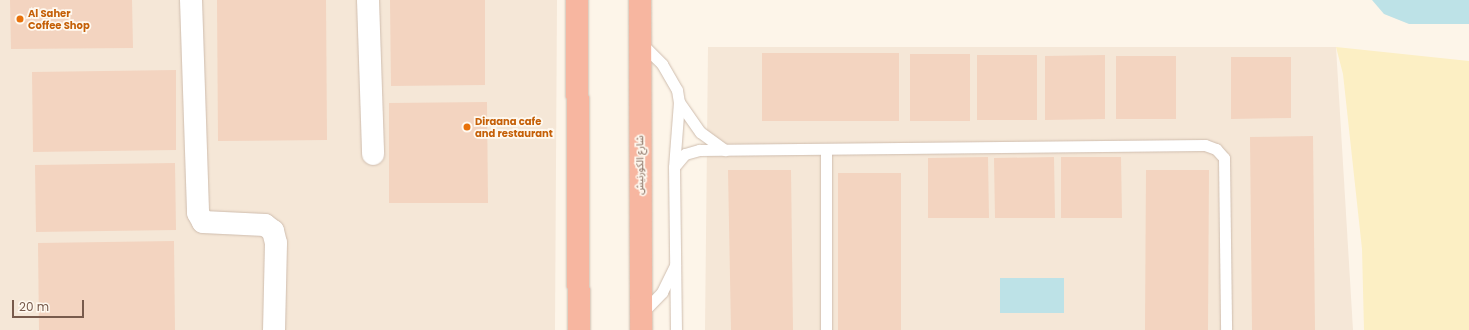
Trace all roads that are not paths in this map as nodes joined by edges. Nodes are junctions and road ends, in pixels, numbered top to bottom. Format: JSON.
{"nodes":[{"id":1,"x":191,"y":0,"type":"edge"},
{"id":2,"x":368,"y":0,"type":"edge"},
{"id":3,"x":577,"y":0,"type":"edge"},
{"id":4,"x":640,"y":0,"type":"edge"},
{"id":5,"x":639,"y":41,"type":"junction"},
{"id":6,"x":679,"y":102,"type":"junction"},
{"id":7,"x":725,"y":150,"type":"junction"},
{"id":8,"x":826,"y":150,"type":"junction"},
{"id":9,"x":373,"y":154,"type":"dead end"},
{"id":10,"x":674,"y":167,"type":"junction"},
{"id":11,"x":676,"y":262,"type":"junction"},
{"id":12,"x":641,"y":323,"type":"edge"},
{"id":13,"x":274,"y":330,"type":"edge"},
{"id":14,"x":579,"y":330,"type":"edge"},
{"id":15,"x":676,"y":330,"type":"edge"},
{"id":16,"x":826,"y":330,"type":"edge"},
{"id":17,"x":1226,"y":330,"type":"edge"}],
"edges":[{"from":1,"to":13,"type":"street"},
{"from":2,"to":9,"type":"street"},
{"from":3,"to":14,"type":"highway"},
{"from":4,"to":5,"type":"highway","name":"شارع الكورنيش"},
{"from":5,"to":6,"type":"lane"},
{"from":5,"to":12,"type":"highway","name":"شارع الكورنيش"},
{"from":6,"to":7,"type":"lane"},
{"from":6,"to":10,"type":"lane"},
{"from":7,"to":8,"type":"lane"},
{"from":7,"to":10,"type":"lane"},
{"from":8,"to":16,"type":"lane"},
{"from":8,"to":17,"type":"lane"},
{"from":10,"to":11,"type":"lane"},
{"from":11,"to":12,"type":"lane"},
{"from":11,"to":15,"type":"lane"}]}
